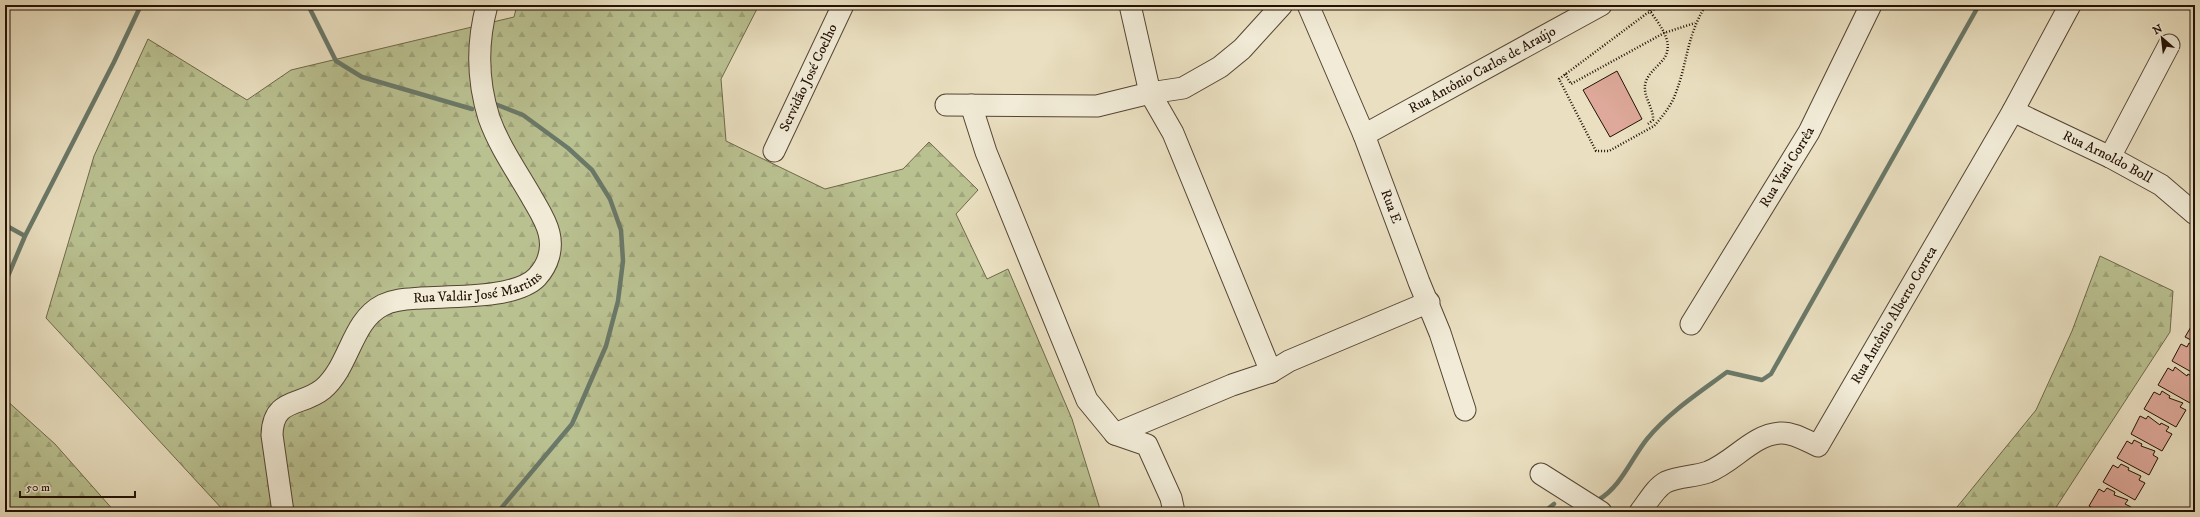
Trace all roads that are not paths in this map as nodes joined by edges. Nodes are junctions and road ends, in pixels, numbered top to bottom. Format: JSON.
{"nodes":[{"id":1,"x":487,"y":5,"type":"edge"},
{"id":2,"x":843,"y":5,"type":"edge"},
{"id":3,"x":1130,"y":5,"type":"edge"},
{"id":4,"x":1282,"y":5,"type":"edge"},
{"id":5,"x":1308,"y":5,"type":"edge"},
{"id":6,"x":1601,"y":5,"type":"edge"},
{"id":7,"x":1871,"y":5,"type":"edge"},
{"id":8,"x":2070,"y":5,"type":"edge"},
{"id":9,"x":2169,"y":45,"type":"dead end"},
{"id":10,"x":1150,"y":93,"type":"junction"},
{"id":11,"x":946,"y":105,"type":"dead end"},
{"id":12,"x":971,"y":105,"type":"junction"},
{"id":13,"x":2013,"y":111,"type":"junction"},
{"id":14,"x":1364,"y":135,"type":"junction"},
{"id":15,"x":774,"y":151,"type":"dead end"},
{"id":16,"x":2110,"y":157,"type":"junction"},
{"id":17,"x":2195,"y":214,"type":"edge"},
{"id":18,"x":1429,"y":302,"type":"junction"},
{"id":19,"x":1691,"y":324,"type":"dead end"},
{"id":20,"x":1271,"y":372,"type":"junction"},
{"id":21,"x":1466,"y":410,"type":"dead end"},
{"id":22,"x":1115,"y":434,"type":"junction"},
{"id":23,"x":1541,"y":474,"type":"dead end"},
{"id":24,"x":282,"y":512,"type":"edge"},
{"id":25,"x":1174,"y":512,"type":"edge"},
{"id":26,"x":1601,"y":512,"type":"edge"},
{"id":27,"x":1640,"y":512,"type":"edge"}],
"edges":[{"from":1,"to":24,"type":"street","name":"Rua Valdir José Martins"},
{"from":2,"to":15,"type":"street","name":"Servidão José Coelho"},
{"from":3,"to":10,"type":"street"},
{"from":4,"to":10,"type":"street"},
{"from":5,"to":14,"type":"street","name":"Rua E"},
{"from":6,"to":14,"type":"street","name":"Rua Antônio Carlos de Araújo"},
{"from":7,"to":19,"type":"street","name":"Rua Vani Corrêa"},
{"from":8,"to":13,"type":"street","name":"Rua Antônio Alberto Correa"},
{"from":9,"to":16,"type":"street"},
{"from":10,"to":12,"type":"street"},
{"from":10,"to":20,"type":"street"},
{"from":11,"to":12,"type":"street"},
{"from":12,"to":22,"type":"street"},
{"from":13,"to":16,"type":"street","name":"Rua Arnoldo Boll"},
{"from":13,"to":27,"type":"street","name":"Rua Antônio Alberto Correa"},
{"from":14,"to":18,"type":"street","name":"Rua E"},
{"from":16,"to":17,"type":"street","name":"Rua Arnoldo Boll"},
{"from":18,"to":20,"type":"street"},
{"from":18,"to":21,"type":"street","name":"Rua E"},
{"from":20,"to":22,"type":"street"},
{"from":22,"to":25,"type":"street"},
{"from":23,"to":26,"type":"street"}]}
